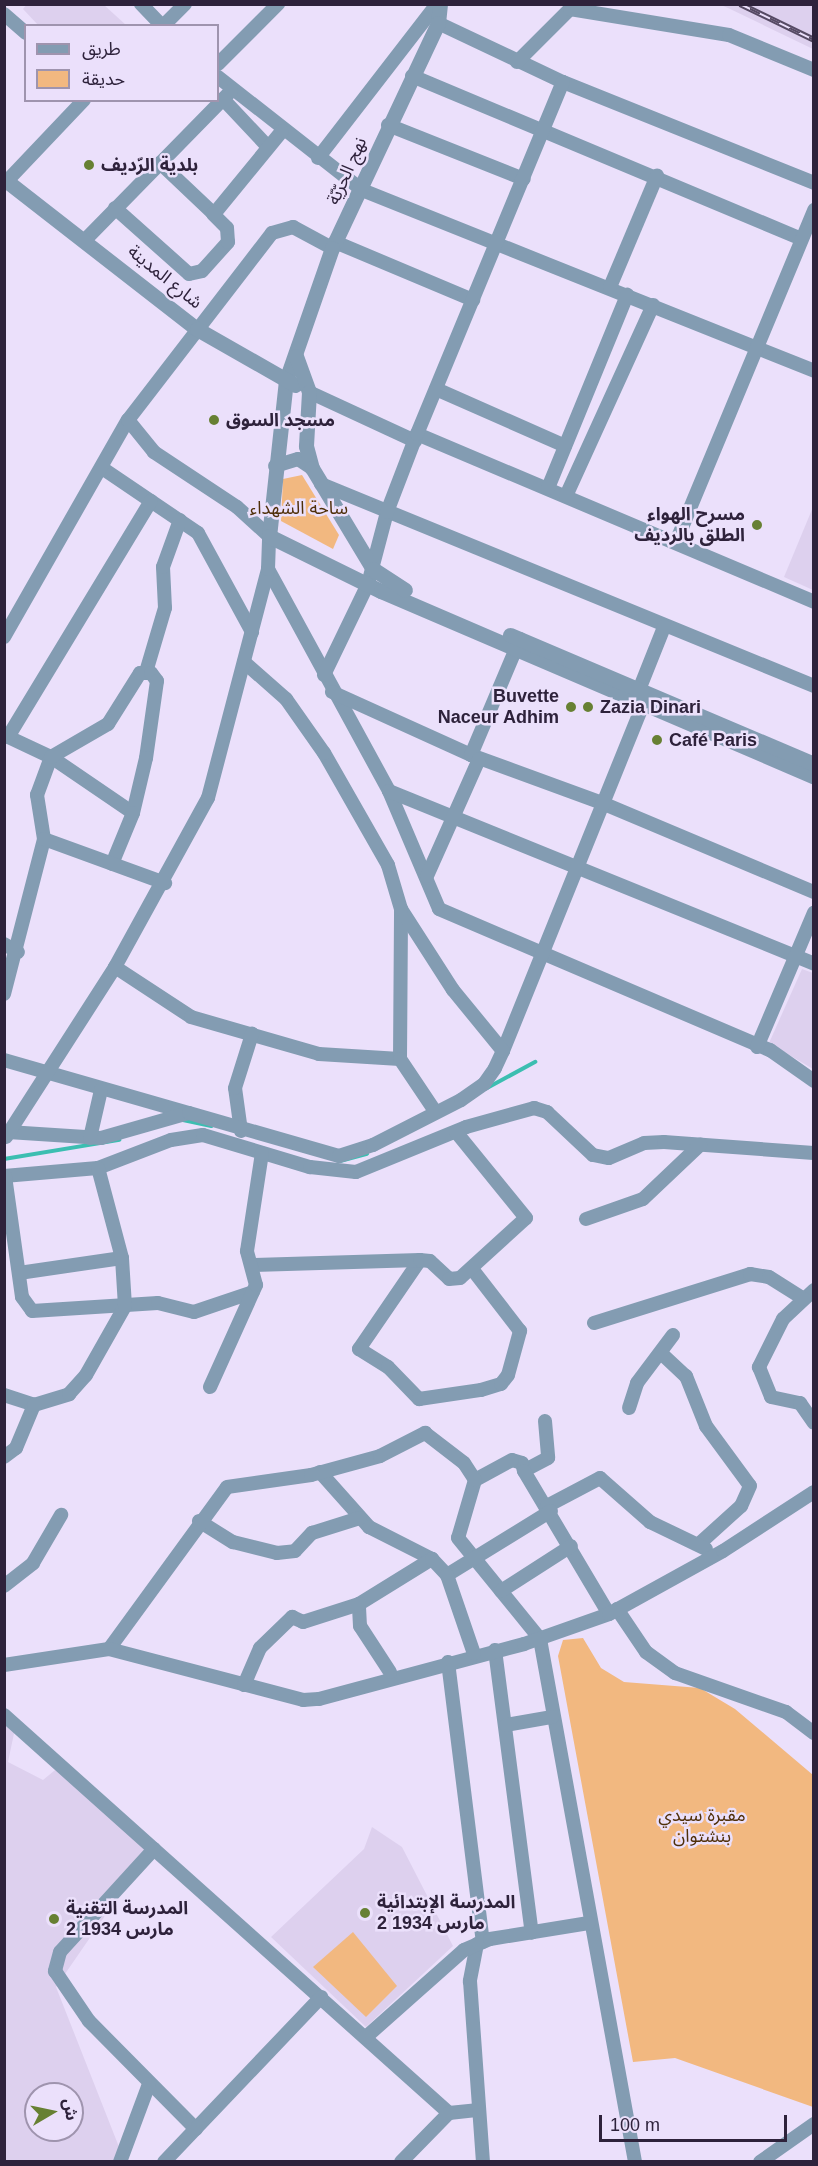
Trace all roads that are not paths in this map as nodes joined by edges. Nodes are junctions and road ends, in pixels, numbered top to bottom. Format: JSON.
{"nodes":[{"id":1,"x":141,"y":4,"type":"edge"},
{"id":2,"x":185,"y":4,"type":"edge"},
{"id":3,"x":278,"y":4,"type":"edge"},
{"id":4,"x":439,"y":4,"type":"edge"},
{"id":5,"x":572,"y":7,"type":"edge"},
{"id":6,"x":4,"y":14,"type":"edge"},
{"id":7,"x":438,"y":23,"type":"junction"},
{"id":8,"x":160,"y":24,"type":"edge"},
{"id":9,"x":164,"y":24,"type":"edge"},
{"id":10,"x":24,"y":31,"type":"edge"},
{"id":11,"x":517,"y":62,"type":"junction"},
{"id":12,"x":219,"y":63,"type":"edge"},
{"id":13,"x":813,"y":70,"type":"edge"},
{"id":14,"x":412,"y":76,"type":"junction"},
{"id":15,"x":219,"y":79,"type":"edge"},
{"id":16,"x":563,"y":82,"type":"junction"},
{"id":17,"x":226,"y":95,"type":"junction"},
{"id":18,"x":82,"y":102,"type":"edge"},
{"id":19,"x":388,"y":125,"type":"junction"},
{"id":20,"x":282,"y":131,"type":"junction"},
{"id":21,"x":543,"y":131,"type":"junction"},
{"id":22,"x":268,"y":147,"type":"junction"},
{"id":23,"x":318,"y":158,"type":"junction"},
{"id":24,"x":159,"y":163,"type":"junction"},
{"id":25,"x":657,"y":176,"type":"junction"},
{"id":26,"x":524,"y":179,"type":"junction"},
{"id":27,"x":6,"y":180,"type":"edge"},
{"id":28,"x":813,"y":183,"type":"edge"},
{"id":29,"x":362,"y":190,"type":"junction"},
{"id":30,"x":115,"y":208,"type":"junction"},
{"id":31,"x":813,"y":210,"type":"edge"},
{"id":32,"x":213,"y":214,"type":"junction"},
{"id":33,"x":87,"y":238,"type":"junction"},
{"id":34,"x":801,"y":238,"type":"junction"},
{"id":35,"x":497,"y":243,"type":"junction"},
{"id":36,"x":334,"y":245,"type":"junction"},
{"id":37,"x":610,"y":287,"type":"junction"},
{"id":38,"x":627,"y":295,"type":"junction"},
{"id":39,"x":473,"y":300,"type":"junction"},
{"id":40,"x":653,"y":305,"type":"junction"},
{"id":41,"x":197,"y":329,"type":"junction"},
{"id":42,"x":757,"y":346,"type":"junction"},
{"id":43,"x":296,"y":356,"type":"junction"},
{"id":44,"x":813,"y":370,"type":"edge"},
{"id":45,"x":286,"y":380,"type":"junction"},
{"id":46,"x":590,"y":385,"type":"junction"},
{"id":47,"x":436,"y":389,"type":"junction"},
{"id":48,"x":309,"y":392,"type":"junction"},
{"id":49,"x":612,"y":393,"type":"junction"},
{"id":50,"x":126,"y":423,"type":"junction"},
{"id":51,"x":416,"y":437,"type":"junction"},
{"id":52,"x":565,"y":446,"type":"junction"},
{"id":53,"x":104,"y":464,"type":"junction"},
{"id":54,"x":275,"y":466,"type":"junction"},
{"id":55,"x":312,"y":468,"type":"junction"},
{"id":56,"x":321,"y":484,"type":"junction"},
{"id":57,"x":548,"y":488,"type":"junction"},
{"id":58,"x":566,"y":496,"type":"junction"},
{"id":59,"x":151,"y":501,"type":"junction"},
{"id":60,"x":387,"y":512,"type":"junction"},
{"id":61,"x":180,"y":520,"type":"junction"},
{"id":62,"x":269,"y":536,"type":"junction"},
{"id":63,"x":676,"y":542,"type":"junction"},
{"id":64,"x":268,"y":569,"type":"junction"},
{"id":65,"x":373,"y":569,"type":"junction"},
{"id":66,"x":368,"y":585,"type":"junction"},
{"id":67,"x":813,"y":602,"type":"edge"},
{"id":68,"x":664,"y":627,"type":"junction"},
{"id":69,"x":254,"y":628,"type":"junction"},
{"id":70,"x":4,"y":637,"type":"edge"},
{"id":71,"x":518,"y":644,"type":"junction"},
{"id":72,"x":244,"y":662,"type":"junction"},
{"id":73,"x":146,"y":672,"type":"junction"},
{"id":74,"x":324,"y":675,"type":"junction"},
{"id":75,"x":813,"y":686,"type":"edge"},
{"id":76,"x":332,"y":692,"type":"junction"},
{"id":77,"x":642,"y":696,"type":"junction"},
{"id":78,"x":6,"y":736,"type":"edge"},
{"id":79,"x":51,"y":757,"type":"junction"},
{"id":80,"x":475,"y":757,"type":"junction"},
{"id":81,"x":813,"y":764,"type":"edge"},
{"id":82,"x":813,"y":777,"type":"edge"},
{"id":83,"x":389,"y":791,"type":"junction"},
{"id":84,"x":602,"y":803,"type":"junction"},
{"id":85,"x":133,"y":813,"type":"junction"},
{"id":86,"x":454,"y":814,"type":"junction"},
{"id":87,"x":44,"y":839,"type":"junction"},
{"id":88,"x":112,"y":864,"type":"junction"},
{"id":89,"x":577,"y":864,"type":"junction"},
{"id":90,"x":427,"y":876,"type":"junction"},
{"id":91,"x":165,"y":883,"type":"junction"},
{"id":92,"x":813,"y":892,"type":"edge"},
{"id":93,"x":401,"y":909,"type":"junction"},
{"id":94,"x":813,"y":913,"type":"edge"},
{"id":95,"x":4,"y":944,"type":"edge"},
{"id":96,"x":18,"y":952,"type":"junction"},
{"id":97,"x":539,"y":953,"type":"junction"},
{"id":98,"x":795,"y":957,"type":"junction"},
{"id":99,"x":813,"y":964,"type":"edge"},
{"id":100,"x":115,"y":967,"type":"junction"},
{"id":101,"x":4,"y":994,"type":"edge"},
{"id":102,"x":252,"y":1034,"type":"junction"},
{"id":103,"x":757,"y":1047,"type":"junction"},
{"id":104,"x":503,"y":1051,"type":"junction"},
{"id":105,"x":400,"y":1059,"type":"junction"},
{"id":106,"x":4,"y":1060,"type":"edge"},
{"id":107,"x":48,"y":1074,"type":"junction"},
{"id":108,"x":813,"y":1081,"type":"edge"},
{"id":109,"x":101,"y":1090,"type":"junction"},
{"id":110,"x":435,"y":1111,"type":"junction"},
{"id":111,"x":189,"y":1113,"type":"junction"},
{"id":112,"x":242,"y":1131,"type":"junction"},
{"id":113,"x":456,"y":1132,"type":"junction"},
{"id":114,"x":6,"y":1136,"type":"edge"},
{"id":115,"x":90,"y":1138,"type":"junction"},
{"id":116,"x":700,"y":1144,"type":"junction"},
{"id":117,"x":262,"y":1153,"type":"junction"},
{"id":118,"x":813,"y":1153,"type":"edge"},
{"id":119,"x":98,"y":1168,"type":"junction"},
{"id":120,"x":5,"y":1176,"type":"edge"},
{"id":121,"x":586,"y":1219,"type":"dead end"},
{"id":122,"x":122,"y":1258,"type":"junction"},
{"id":123,"x":420,"y":1260,"type":"junction"},
{"id":124,"x":254,"y":1265,"type":"junction"},
{"id":125,"x":472,"y":1269,"type":"junction"},
{"id":126,"x":19,"y":1273,"type":"junction"},
{"id":127,"x":254,"y":1292,"type":"junction"},
{"id":128,"x":809,"y":1294,"type":"edge"},
{"id":129,"x":125,"y":1306,"type":"junction"},
{"id":130,"x":594,"y":1323,"type":"dead end"},
{"id":131,"x":673,"y":1335,"type":"dead end"},
{"id":132,"x":662,"y":1354,"type":"junction"},
{"id":133,"x":210,"y":1387,"type":"dead end"},
{"id":134,"x":4,"y":1395,"type":"edge"},
{"id":135,"x":34,"y":1405,"type":"junction"},
{"id":136,"x":629,"y":1408,"type":"dead end"},
{"id":137,"x":545,"y":1421,"type":"dead end"},
{"id":138,"x":813,"y":1423,"type":"edge"},
{"id":139,"x":4,"y":1457,"type":"edge"},
{"id":140,"x":524,"y":1471,"type":"junction"},
{"id":141,"x":320,"y":1472,"type":"junction"},
{"id":142,"x":475,"y":1480,"type":"junction"},
{"id":143,"x":813,"y":1492,"type":"edge"},
{"id":144,"x":549,"y":1508,"type":"junction"},
{"id":145,"x":61,"y":1515,"type":"dead end"},
{"id":146,"x":360,"y":1518,"type":"junction"},
{"id":147,"x":199,"y":1521,"type":"junction"},
{"id":148,"x":699,"y":1544,"type":"junction"},
{"id":149,"x":571,"y":1546,"type":"junction"},
{"id":150,"x":716,"y":1554,"type":"junction"},
{"id":151,"x":432,"y":1559,"type":"junction"},
{"id":152,"x":470,"y":1559,"type":"junction"},
{"id":153,"x":447,"y":1575,"type":"junction"},
{"id":154,"x":4,"y":1586,"type":"edge"},
{"id":155,"x":501,"y":1591,"type":"junction"},
{"id":156,"x":359,"y":1604,"type":"junction"},
{"id":157,"x":613,"y":1611,"type":"junction"},
{"id":158,"x":540,"y":1639,"type":"junction"},
{"id":159,"x":109,"y":1649,"type":"junction"},
{"id":160,"x":495,"y":1650,"type":"junction"},
{"id":161,"x":474,"y":1654,"type":"junction"},
{"id":162,"x":448,"y":1662,"type":"junction"},
{"id":163,"x":4,"y":1665,"type":"edge"},
{"id":164,"x":390,"y":1671,"type":"dead end"},
{"id":165,"x":244,"y":1685,"type":"junction"},
{"id":166,"x":4,"y":1715,"type":"edge"},
{"id":167,"x":552,"y":1717,"type":"junction"},
{"id":168,"x":506,"y":1725,"type":"junction"},
{"id":169,"x":813,"y":1733,"type":"edge"},
{"id":170,"x":154,"y":1849,"type":"junction"},
{"id":171,"x":589,"y":1923,"type":"junction"},
{"id":172,"x":532,"y":1933,"type":"junction"},
{"id":173,"x":480,"y":1943,"type":"junction"},
{"id":174,"x":321,"y":1997,"type":"junction"},
{"id":175,"x":366,"y":2037,"type":"junction"},
{"id":176,"x":149,"y":2084,"type":"junction"},
{"id":177,"x":480,"y":2110,"type":"junction"},
{"id":178,"x":449,"y":2113,"type":"junction"},
{"id":179,"x":813,"y":2124,"type":"edge"},
{"id":180,"x":195,"y":2129,"type":"junction"},
{"id":181,"x":120,"y":2162,"type":"edge"},
{"id":182,"x":164,"y":2162,"type":"edge"},
{"id":183,"x":401,"y":2162,"type":"edge"},
{"id":184,"x":483,"y":2162,"type":"edge"},
{"id":185,"x":635,"y":2162,"type":"edge"},
{"id":186,"x":760,"y":2162,"type":"edge"}],
"edges":[{"from":1,"to":8,"type":"street"},
{"from":2,"to":9,"type":"street"},
{"from":3,"to":12,"type":"street"},
{"from":4,"to":7,"type":"street","name":"نهج الحرّيّة"},
{"from":4,"to":23,"type":"street"},
{"from":5,"to":11,"type":"street"},
{"from":5,"to":13,"type":"street"},
{"from":6,"to":10,"type":"street"},
{"from":7,"to":11,"type":"street"},
{"from":7,"to":14,"type":"street","name":"نهج الحرّيّة"},
{"from":11,"to":16,"type":"street"},
{"from":14,"to":19,"type":"street","name":"نهج الحرّيّة"},
{"from":14,"to":21,"type":"street"},
{"from":15,"to":17,"type":"street"},
{"from":16,"to":21,"type":"street"},
{"from":16,"to":28,"type":"street"},
{"from":17,"to":20,"type":"street"},
{"from":17,"to":22,"type":"street"},
{"from":17,"to":24,"type":"street"},
{"from":18,"to":27,"type":"street"},
{"from":19,"to":26,"type":"street"},
{"from":19,"to":29,"type":"street","name":"نهج الحرّيّة"},
{"from":20,"to":22,"type":"street"},
{"from":20,"to":23,"type":"street"},
{"from":21,"to":25,"type":"street"},
{"from":21,"to":26,"type":"street"},
{"from":22,"to":32,"type":"street"},
{"from":23,"to":29,"type":"street"},
{"from":24,"to":30,"type":"street"},
{"from":24,"to":32,"type":"street"},
{"from":25,"to":34,"type":"street"},
{"from":25,"to":37,"type":"street"},
{"from":26,"to":35,"type":"street"},
{"from":27,"to":33,"type":"street","name":"شارع المدينة"},
{"from":29,"to":35,"type":"street"},
{"from":29,"to":36,"type":"street","name":"نهج الحرّيّة"},
{"from":30,"to":32,"type":"street"},
{"from":30,"to":33,"type":"street"},
{"from":31,"to":34,"type":"street"},
{"from":33,"to":41,"type":"street","name":"شارع المدينة"},
{"from":34,"to":42,"type":"street"},
{"from":35,"to":37,"type":"street"},
{"from":35,"to":39,"type":"street"},
{"from":36,"to":39,"type":"street"},
{"from":36,"to":41,"type":"street"},
{"from":36,"to":43,"type":"street","name":"نهج الحرّيّة"},
{"from":37,"to":38,"type":"street"},
{"from":38,"to":40,"type":"street"},
{"from":38,"to":46,"type":"street"},
{"from":39,"to":47,"type":"street"},
{"from":40,"to":42,"type":"street"},
{"from":40,"to":49,"type":"street"},
{"from":41,"to":45,"type":"street","name":"شارع المدينة"},
{"from":41,"to":50,"type":"street"},
{"from":42,"to":44,"type":"street"},
{"from":42,"to":63,"type":"street"},
{"from":43,"to":45,"type":"street","name":"نهج الحرّيّة"},
{"from":43,"to":48,"type":"street"},
{"from":45,"to":48,"type":"street","name":"شارع المدينة"},
{"from":45,"to":54,"type":"street","name":"نهج الحرّيّة"},
{"from":46,"to":49,"type":"street"},
{"from":46,"to":52,"type":"street"},
{"from":47,"to":51,"type":"street"},
{"from":47,"to":52,"type":"street"},
{"from":48,"to":51,"type":"street"},
{"from":48,"to":55,"type":"street"},
{"from":49,"to":58,"type":"street"},
{"from":50,"to":53,"type":"street"},
{"from":50,"to":62,"type":"street"},
{"from":51,"to":57,"type":"street"},
{"from":51,"to":60,"type":"street"},
{"from":52,"to":57,"type":"street"},
{"from":53,"to":59,"type":"street"},
{"from":53,"to":70,"type":"street"},
{"from":54,"to":55,"type":"street"},
{"from":54,"to":62,"type":"street","name":"نهج الحرّيّة"},
{"from":55,"to":56,"type":"street"},
{"from":56,"to":60,"type":"street"},
{"from":56,"to":65,"type":"street"},
{"from":57,"to":58,"type":"street"},
{"from":58,"to":63,"type":"street"},
{"from":59,"to":61,"type":"street"},
{"from":59,"to":78,"type":"street"},
{"from":60,"to":65,"type":"street"},
{"from":60,"to":68,"type":"street"},
{"from":61,"to":69,"type":"street"},
{"from":61,"to":73,"type":"street"},
{"from":62,"to":64,"type":"street"},
{"from":62,"to":66,"type":"street"},
{"from":63,"to":67,"type":"street"},
{"from":64,"to":69,"type":"street"},
{"from":64,"to":74,"type":"street"},
{"from":65,"to":66,"type":"street"},
{"from":65,"to":71,"type":"street"},
{"from":66,"to":71,"type":"street"},
{"from":66,"to":74,"type":"street"},
{"from":68,"to":75,"type":"street"},
{"from":68,"to":77,"type":"street"},
{"from":69,"to":72,"type":"street"},
{"from":71,"to":77,"type":"street"},
{"from":71,"to":80,"type":"street"},
{"from":72,"to":91,"type":"street"},
{"from":72,"to":93,"type":"street"},
{"from":73,"to":79,"type":"street"},
{"from":73,"to":85,"type":"street"},
{"from":74,"to":76,"type":"street"},
{"from":76,"to":80,"type":"street"},
{"from":76,"to":83,"type":"street"},
{"from":77,"to":81,"type":"street"},
{"from":77,"to":82,"type":"street"},
{"from":77,"to":84,"type":"street"},
{"from":78,"to":79,"type":"street"},
{"from":79,"to":85,"type":"street"},
{"from":79,"to":87,"type":"street"},
{"from":80,"to":84,"type":"street"},
{"from":80,"to":86,"type":"street"},
{"from":83,"to":86,"type":"street"},
{"from":83,"to":90,"type":"street"},
{"from":84,"to":89,"type":"street"},
{"from":84,"to":92,"type":"street"},
{"from":85,"to":88,"type":"street"},
{"from":86,"to":89,"type":"street"},
{"from":86,"to":90,"type":"street"},
{"from":87,"to":88,"type":"street"},
{"from":87,"to":96,"type":"street"},
{"from":88,"to":91,"type":"street"},
{"from":89,"to":97,"type":"street"},
{"from":89,"to":98,"type":"street"},
{"from":90,"to":97,"type":"street"},
{"from":91,"to":100,"type":"street"},
{"from":93,"to":104,"type":"street"},
{"from":93,"to":105,"type":"street"},
{"from":94,"to":98,"type":"street"},
{"from":95,"to":96,"type":"street"},
{"from":96,"to":101,"type":"street"},
{"from":97,"to":103,"type":"street"},
{"from":97,"to":104,"type":"street"},
{"from":98,"to":99,"type":"street"},
{"from":98,"to":103,"type":"street"},
{"from":100,"to":102,"type":"street"},
{"from":100,"to":107,"type":"street"},
{"from":102,"to":105,"type":"street"},
{"from":102,"to":112,"type":"street"},
{"from":103,"to":108,"type":"street"},
{"from":104,"to":110,"type":"street"},
{"from":105,"to":110,"type":"street"},
{"from":106,"to":107,"type":"street"},
{"from":107,"to":109,"type":"street"},
{"from":107,"to":114,"type":"street"},
{"from":109,"to":111,"type":"street"},
{"from":109,"to":115,"type":"street"},
{"from":110,"to":112,"type":"street"},
{"from":111,"to":112,"type":"street"},
{"from":111,"to":115,"type":"street"},
{"from":113,"to":116,"type":"street"},
{"from":113,"to":117,"type":"street"},
{"from":113,"to":125,"type":"street"},
{"from":114,"to":115,"type":"street"},
{"from":116,"to":118,"type":"street"},
{"from":116,"to":121,"type":"street"},
{"from":117,"to":119,"type":"street"},
{"from":117,"to":124,"type":"street"},
{"from":119,"to":120,"type":"street"},
{"from":119,"to":122,"type":"street"},
{"from":120,"to":126,"type":"street"},
{"from":122,"to":126,"type":"street"},
{"from":122,"to":129,"type":"street"},
{"from":123,"to":124,"type":"street"},
{"from":123,"to":125,"type":"street"},
{"from":123,"to":125,"type":"street"},
{"from":124,"to":127,"type":"street"},
{"from":126,"to":129,"type":"street"},
{"from":127,"to":129,"type":"street"},
{"from":127,"to":133,"type":"street"},
{"from":128,"to":130,"type":"street"},
{"from":128,"to":138,"type":"street"},
{"from":129,"to":135,"type":"street"},
{"from":131,"to":132,"type":"street"},
{"from":132,"to":136,"type":"street"},
{"from":132,"to":148,"type":"street"},
{"from":134,"to":135,"type":"street"},
{"from":135,"to":139,"type":"street"},
{"from":137,"to":140,"type":"street"},
{"from":140,"to":142,"type":"street"},
{"from":140,"to":144,"type":"street"},
{"from":141,"to":142,"type":"street"},
{"from":141,"to":146,"type":"street"},
{"from":141,"to":147,"type":"street"},
{"from":142,"to":152,"type":"street"},
{"from":143,"to":150,"type":"street"},
{"from":144,"to":148,"type":"street"},
{"from":144,"to":149,"type":"street"},
{"from":144,"to":152,"type":"street"},
{"from":145,"to":154,"type":"street"},
{"from":146,"to":147,"type":"street"},
{"from":146,"to":151,"type":"street"},
{"from":147,"to":159,"type":"street"},
{"from":148,"to":150,"type":"street"},
{"from":149,"to":155,"type":"street"},
{"from":149,"to":157,"type":"street"},
{"from":150,"to":157,"type":"street"},
{"from":151,"to":153,"type":"street"},
{"from":151,"to":156,"type":"street"},
{"from":152,"to":153,"type":"street"},
{"from":152,"to":155,"type":"street"},
{"from":153,"to":161,"type":"street"},
{"from":155,"to":158,"type":"street"},
{"from":156,"to":164,"type":"street"},
{"from":156,"to":165,"type":"street"},
{"from":157,"to":158,"type":"street"},
{"from":157,"to":169,"type":"street"},
{"from":158,"to":160,"type":"street"},
{"from":158,"to":167,"type":"street"},
{"from":159,"to":163,"type":"street"},
{"from":159,"to":165,"type":"street"},
{"from":160,"to":161,"type":"street"},
{"from":160,"to":168,"type":"street"},
{"from":161,"to":162,"type":"street"},
{"from":162,"to":165,"type":"street"},
{"from":162,"to":173,"type":"street"},
{"from":166,"to":170,"type":"street"},
{"from":167,"to":168,"type":"street"},
{"from":167,"to":171,"type":"street"},
{"from":168,"to":172,"type":"street"},
{"from":170,"to":174,"type":"street"},
{"from":170,"to":176,"type":"street"},
{"from":171,"to":172,"type":"street"},
{"from":171,"to":185,"type":"street"},
{"from":172,"to":173,"type":"street"},
{"from":173,"to":175,"type":"street"},
{"from":173,"to":177,"type":"street"},
{"from":174,"to":175,"type":"street"},
{"from":174,"to":180,"type":"street"},
{"from":175,"to":178,"type":"street"},
{"from":176,"to":180,"type":"street"},
{"from":176,"to":181,"type":"street"},
{"from":177,"to":178,"type":"street"},
{"from":177,"to":184,"type":"street"},
{"from":178,"to":183,"type":"street"},
{"from":179,"to":186,"type":"street"},
{"from":180,"to":182,"type":"street"}]}
